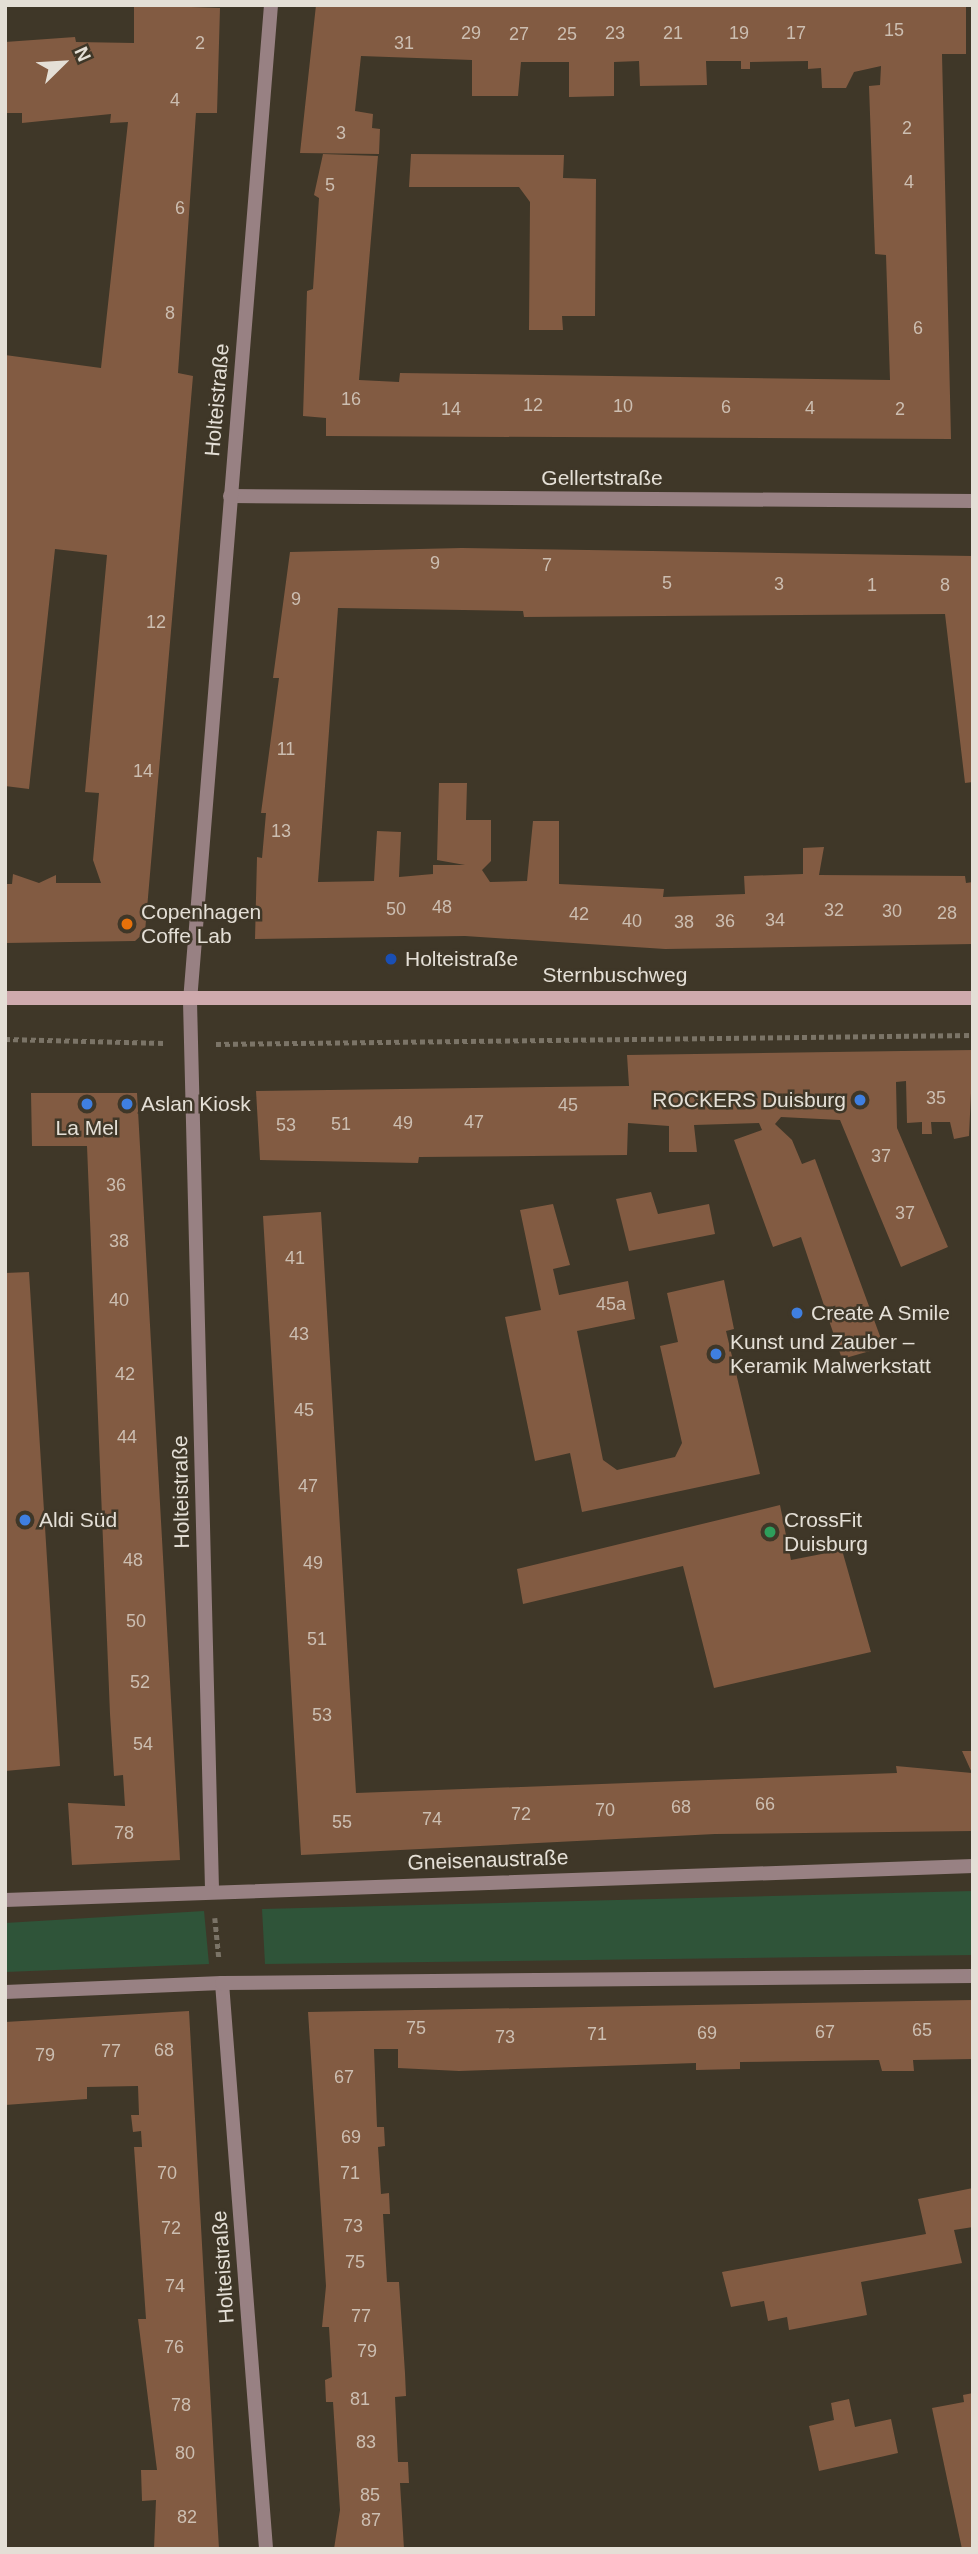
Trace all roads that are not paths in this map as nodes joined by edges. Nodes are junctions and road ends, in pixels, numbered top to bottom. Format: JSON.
{"nodes":[{"id":1,"x":271,"y":5,"type":"edge"},
{"id":2,"x":230,"y":496,"type":"junction"},
{"id":3,"x":973,"y":501,"type":"edge"},
{"id":4,"x":5,"y":998,"type":"edge"},
{"id":5,"x":973,"y":998,"type":"edge"},
{"id":6,"x":190,"y":1001,"type":"junction"},
{"id":7,"x":973,"y":1866,"type":"edge"},
{"id":8,"x":212,"y":1889,"type":"junction"},
{"id":9,"x":5,"y":1900,"type":"edge"},
{"id":10,"x":973,"y":1976,"type":"edge"},
{"id":11,"x":222,"y":1983,"type":"junction"},
{"id":12,"x":5,"y":1992,"type":"edge"},
{"id":13,"x":265,"y":2549,"type":"edge"}],
"edges":[{"from":1,"to":2,"type":"street","name":"Holteistraße"},
{"from":2,"to":3,"type":"street","name":"Gellertstraße"},
{"from":2,"to":6,"type":"street","name":"Holteistraße"},
{"from":4,"to":6,"type":"main road","name":"Sternbuschweg"},
{"from":5,"to":6,"type":"main road","name":"Sternbuschweg"},
{"from":6,"to":8,"type":"street","name":"Holteistraße"},
{"from":7,"to":8,"type":"street","name":"Gneisenaustraße"},
{"from":8,"to":9,"type":"street","name":"Gneisenaustraße"},
{"from":10,"to":11,"type":"street"},
{"from":11,"to":12,"type":"street"},
{"from":11,"to":13,"type":"street","name":"Holteistraße"}]}
